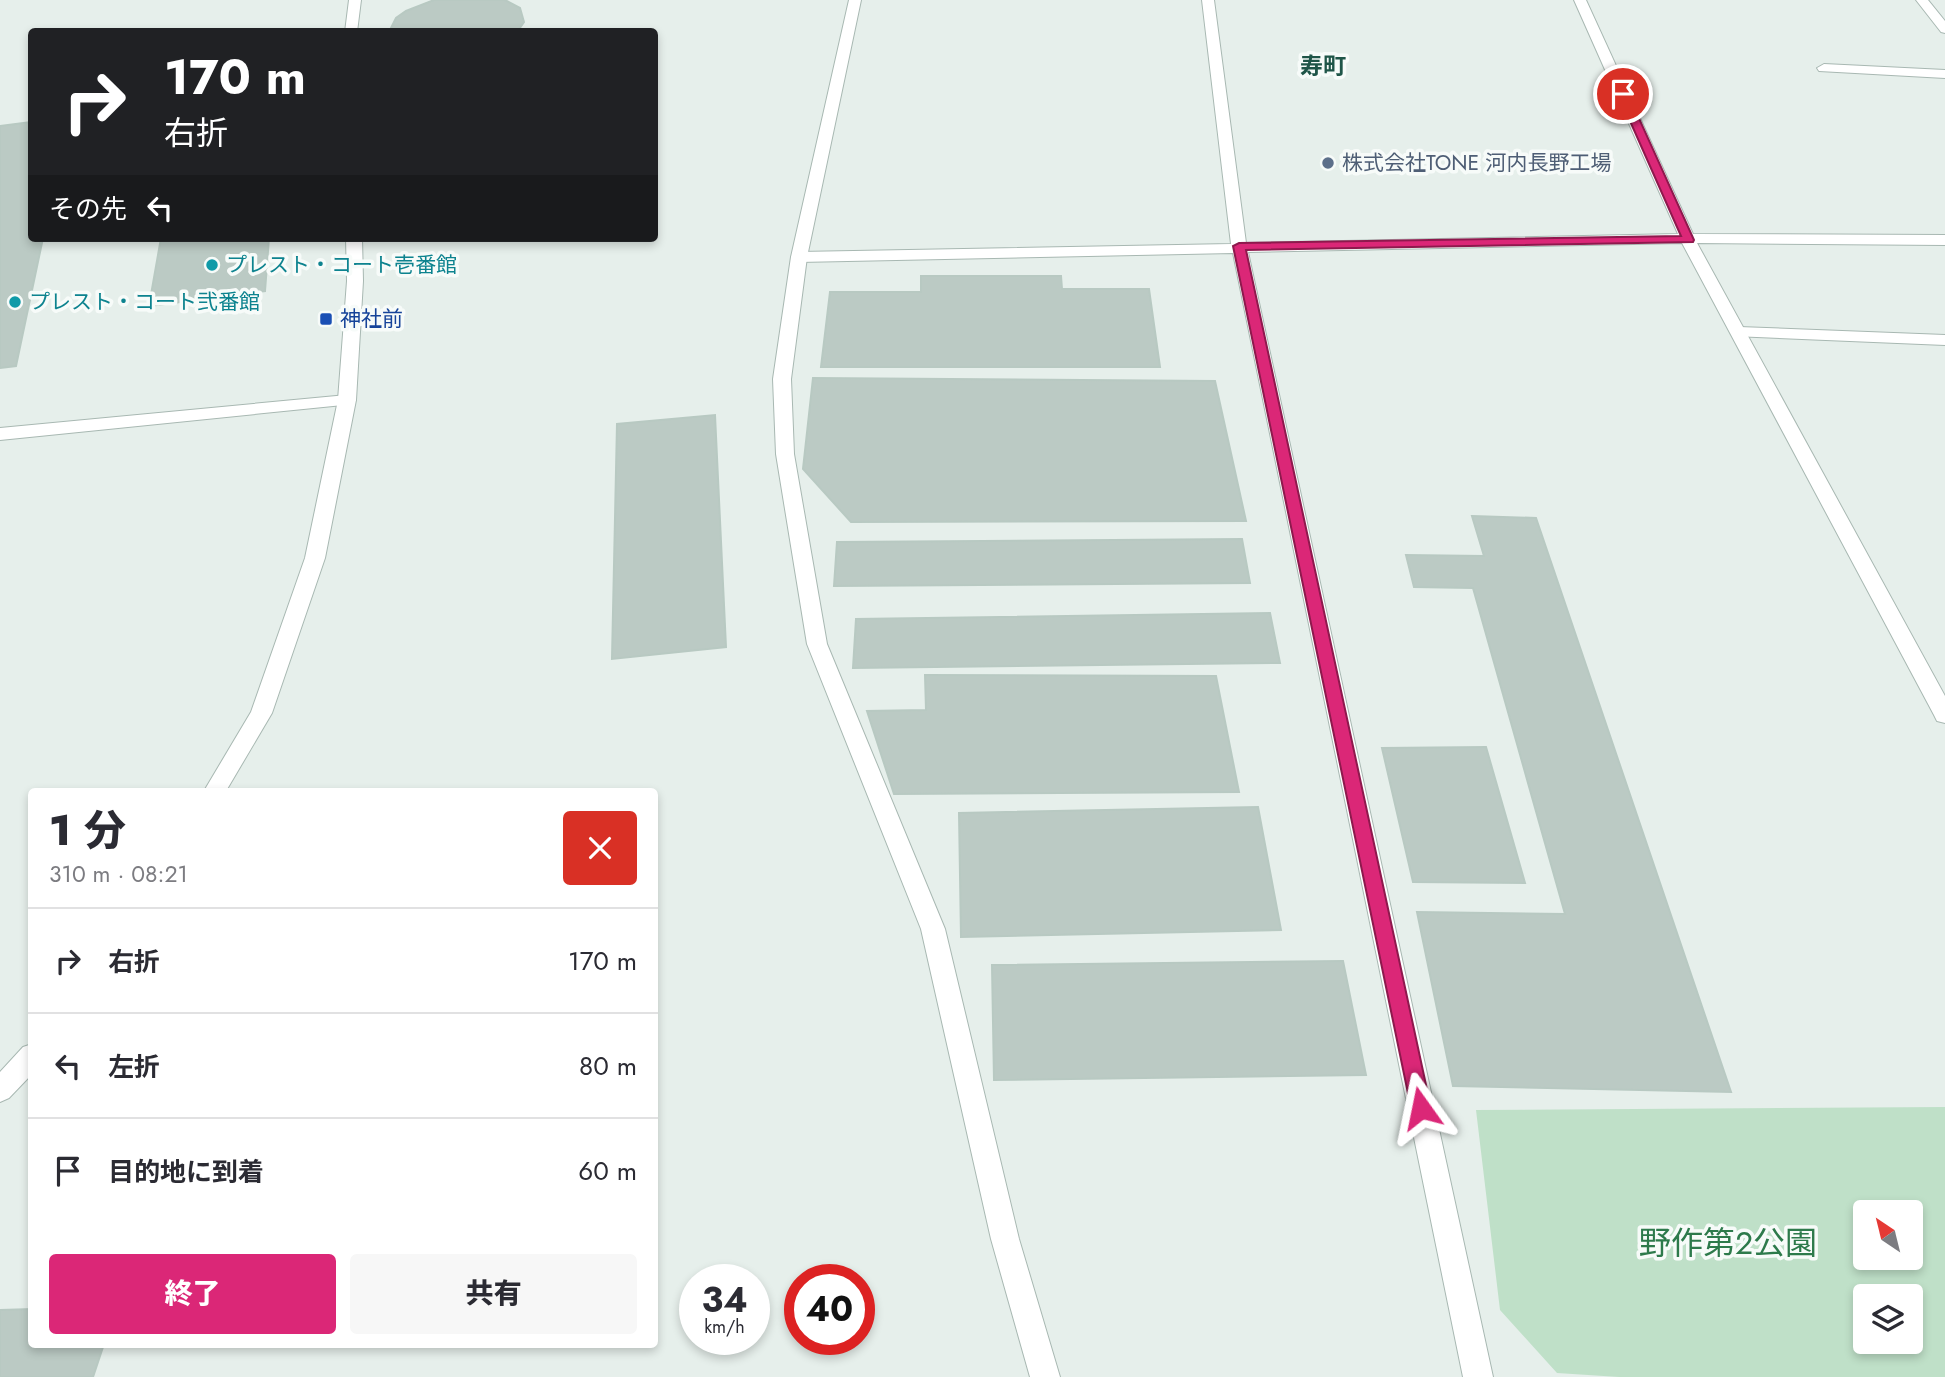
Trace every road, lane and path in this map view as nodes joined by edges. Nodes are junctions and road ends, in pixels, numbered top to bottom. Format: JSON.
{"nodes":[{"id":1,"x":355,"y":0,"type":"edge"},
{"id":2,"x":855,"y":0,"type":"edge"},
{"id":3,"x":1208,"y":0,"type":"edge"},
{"id":4,"x":1580,"y":0,"type":"edge"},
{"id":5,"x":1922,"y":0,"type":"edge"},
{"id":6,"x":352,"y":28,"type":"edge"},
{"id":7,"x":1945,"y":29,"type":"edge"},
{"id":8,"x":1824,"y":68,"type":"dead end"},
{"id":9,"x":1945,"y":74,"type":"edge"},
{"id":10,"x":1689,"y":240,"type":"junction"},
{"id":11,"x":1945,"y":240,"type":"edge"},
{"id":12,"x":354,"y":242,"type":"edge"},
{"id":13,"x":1239,"y":246,"type":"junction"},
{"id":14,"x":799,"y":257,"type":"junction"},
{"id":15,"x":1739,"y":332,"type":"junction"},
{"id":16,"x":1945,"y":340,"type":"edge"},
{"id":17,"x":347,"y":400,"type":"junction"},
{"id":18,"x":0,"y":434,"type":"edge"},
{"id":19,"x":1945,"y":715,"type":"edge"},
{"id":20,"x":217,"y":788,"type":"edge"},
{"id":21,"x":28,"y":1059,"type":"edge"},
{"id":22,"x":0,"y":1090,"type":"edge"},
{"id":23,"x":1045,"y":1377,"type":"edge"},
{"id":24,"x":1478,"y":1377,"type":"edge"}],
"edges":[{"from":1,"to":6,"type":"street"},
{"from":2,"to":14,"type":"street"},
{"from":3,"to":13,"type":"street"},
{"from":4,"to":10,"type":"street"},
{"from":5,"to":7,"type":"street"},
{"from":8,"to":9,"type":"street"},
{"from":10,"to":11,"type":"street"},
{"from":10,"to":13,"type":"street"},
{"from":10,"to":15,"type":"street"},
{"from":12,"to":17,"type":"street"},
{"from":13,"to":14,"type":"street"},
{"from":13,"to":24,"type":"street"},
{"from":14,"to":23,"type":"street"},
{"from":15,"to":16,"type":"street"},
{"from":15,"to":19,"type":"street"},
{"from":17,"to":18,"type":"street"},
{"from":17,"to":20,"type":"street"},
{"from":21,"to":22,"type":"street"}]}
